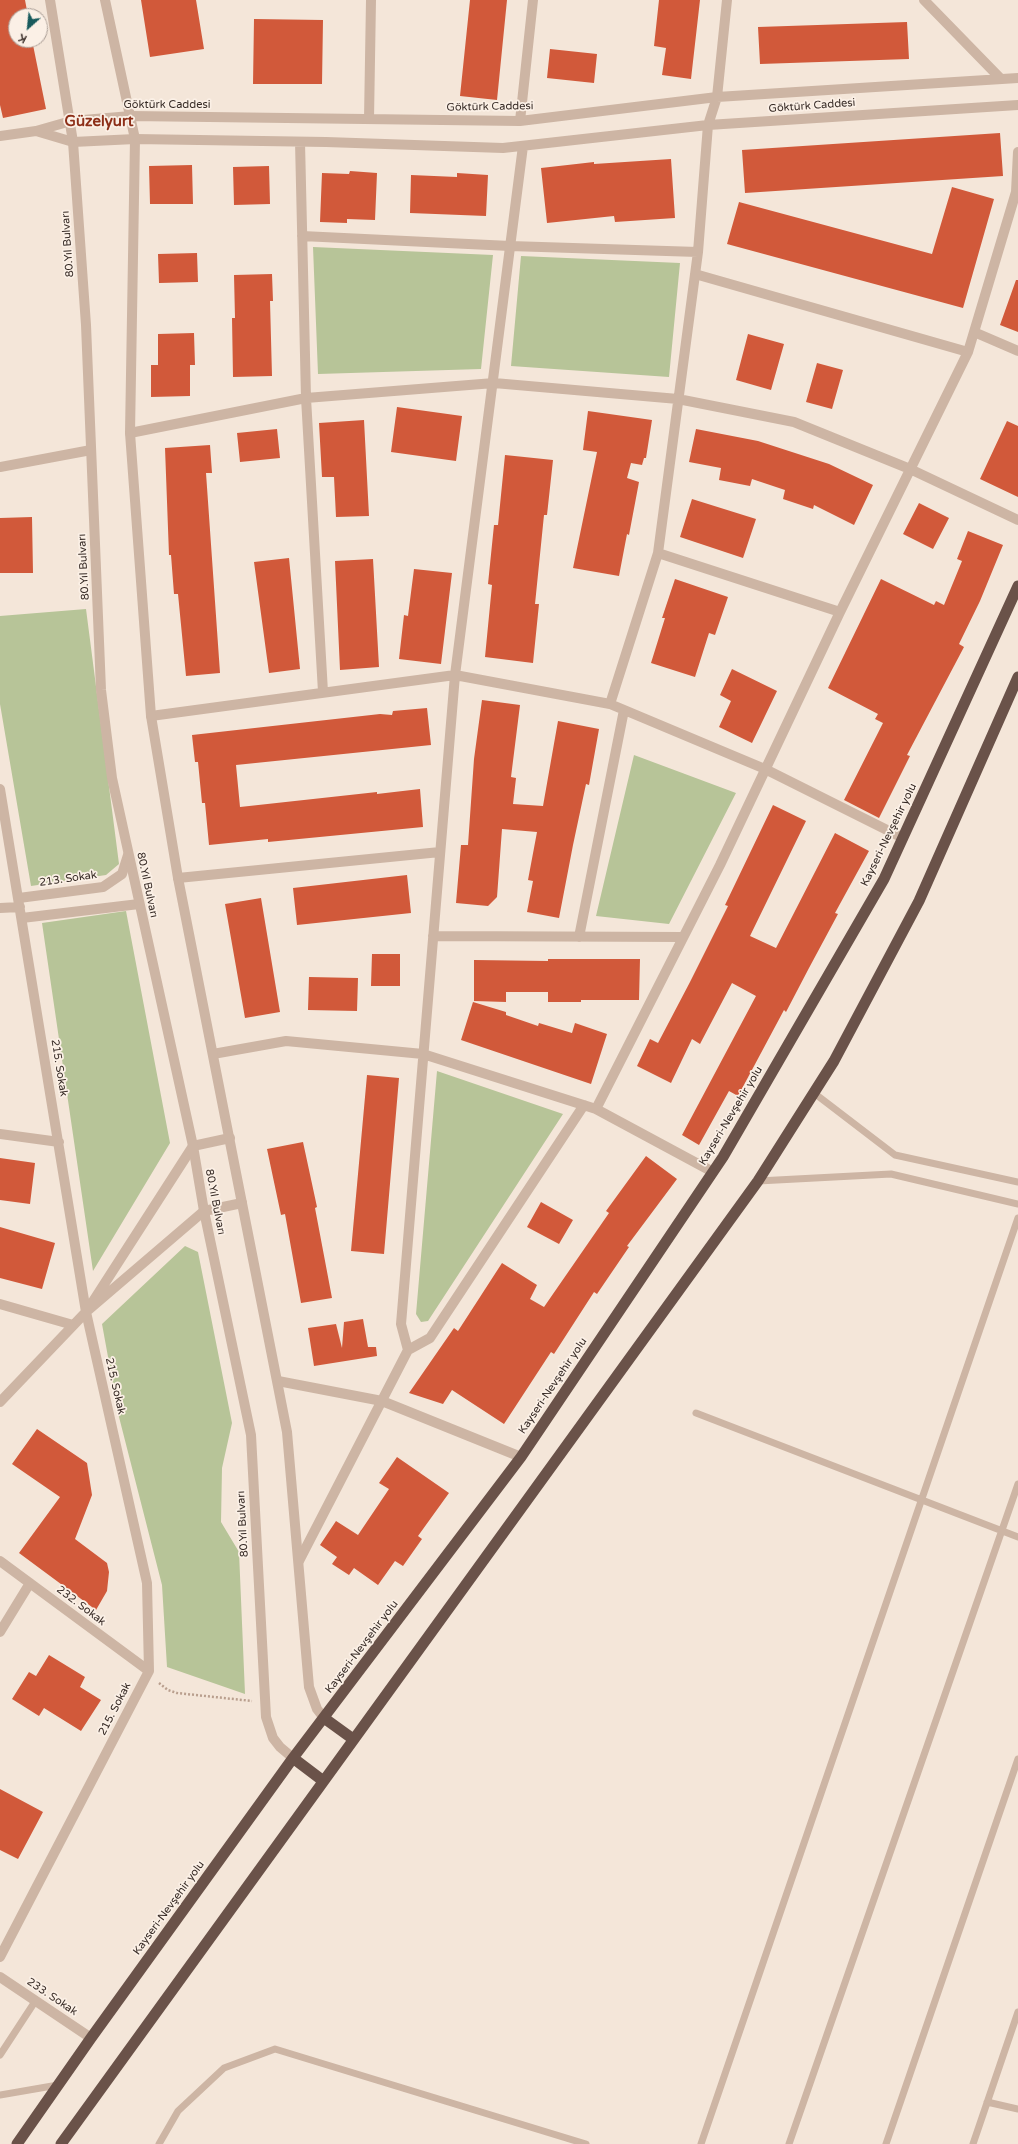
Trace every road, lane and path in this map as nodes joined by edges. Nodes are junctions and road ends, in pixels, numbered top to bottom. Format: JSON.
{"nodes":[{"id":1,"x":50,"y":0,"type":"edge"},
{"id":2,"x":105,"y":0,"type":"edge"},
{"id":3,"x":371,"y":0,"type":"edge"},
{"id":4,"x":533,"y":0,"type":"edge"},
{"id":5,"x":727,"y":0,"type":"edge"},
{"id":6,"x":924,"y":0,"type":"edge"},
{"id":7,"x":1000,"y":78,"type":"junction"},
{"id":8,"x":1018,"y":78,"type":"edge"},
{"id":9,"x":717,"y":97,"type":"junction"},
{"id":10,"x":1018,"y":105,"type":"edge"},
{"id":11,"x":131,"y":116,"type":"junction"},
{"id":12,"x":369,"y":119,"type":"junction"},
{"id":13,"x":71,"y":121,"type":"junction"},
{"id":14,"x":520,"y":121,"type":"junction"},
{"id":15,"x":708,"y":125,"type":"junction"},
{"id":16,"x":36,"y":131,"type":"junction"},
{"id":17,"x":0,"y":136,"type":"edge"},
{"id":18,"x":135,"y":139,"type":"junction"},
{"id":19,"x":73,"y":142,"type":"junction"},
{"id":20,"x":300,"y":142,"type":"junction"},
{"id":21,"x":523,"y":146,"type":"junction"},
{"id":22,"x":1018,"y":152,"type":"edge"},
{"id":23,"x":302,"y":236,"type":"junction"},
{"id":24,"x":510,"y":246,"type":"junction"},
{"id":25,"x":698,"y":252,"type":"junction"},
{"id":26,"x":695,"y":274,"type":"junction"},
{"id":27,"x":974,"y":332,"type":"junction"},
{"id":28,"x":1018,"y":351,"type":"edge"},
{"id":29,"x":968,"y":352,"type":"junction"},
{"id":30,"x":494,"y":383,"type":"junction"},
{"id":31,"x":306,"y":398,"type":"junction"},
{"id":32,"x":678,"y":400,"type":"junction"},
{"id":33,"x":130,"y":433,"type":"junction"},
{"id":34,"x":91,"y":450,"type":"junction"},
{"id":35,"x":0,"y":467,"type":"edge"},
{"id":36,"x":910,"y":469,"type":"junction"},
{"id":37,"x":1018,"y":520,"type":"edge"},
{"id":38,"x":658,"y":553,"type":"junction"},
{"id":39,"x":1018,"y":586,"type":"edge"},
{"id":40,"x":840,"y":612,"type":"junction"},
{"id":41,"x":455,"y":675,"type":"junction"},
{"id":42,"x":1018,"y":677,"type":"edge"},
{"id":43,"x":323,"y":692,"type":"junction"},
{"id":44,"x":610,"y":704,"type":"junction"},
{"id":45,"x":624,"y":710,"type":"junction"},
{"id":46,"x":151,"y":716,"type":"junction"},
{"id":47,"x":766,"y":769,"type":"junction"},
{"id":48,"x":0,"y":789,"type":"edge"},
{"id":49,"x":903,"y":838,"type":"junction"},
{"id":50,"x":440,"y":852,"type":"junction"},
{"id":51,"x":128,"y":855,"type":"junction"},
{"id":52,"x":178,"y":878,"type":"junction"},
{"id":53,"x":20,"y":903,"type":"junction"},
{"id":54,"x":139,"y":904,"type":"junction"},
{"id":55,"x":0,"y":908,"type":"edge"},
{"id":56,"x":22,"y":918,"type":"junction"},
{"id":57,"x":433,"y":936,"type":"junction"},
{"id":58,"x":579,"y":937,"type":"junction"},
{"id":59,"x":683,"y":937,"type":"junction"},
{"id":60,"x":212,"y":1054,"type":"junction"},
{"id":61,"x":423,"y":1054,"type":"junction"},
{"id":62,"x":814,"y":1093,"type":"junction"},
{"id":63,"x":584,"y":1105,"type":"junction"},
{"id":64,"x":596,"y":1109,"type":"junction"},
{"id":65,"x":0,"y":1134,"type":"edge"},
{"id":66,"x":230,"y":1138,"type":"junction"},
{"id":67,"x":58,"y":1142,"type":"junction"},
{"id":68,"x":193,"y":1146,"type":"junction"},
{"id":69,"x":712,"y":1172,"type":"junction"},
{"id":70,"x":758,"y":1182,"type":"junction"},
{"id":71,"x":1018,"y":1182,"type":"edge"},
{"id":72,"x":242,"y":1203,"type":"junction"},
{"id":73,"x":1018,"y":1204,"type":"edge"},
{"id":74,"x":204,"y":1212,"type":"junction"},
{"id":75,"x":1018,"y":1218,"type":"edge"},
{"id":76,"x":0,"y":1304,"type":"edge"},
{"id":77,"x":86,"y":1312,"type":"junction"},
{"id":78,"x":73,"y":1325,"type":"junction"},
{"id":79,"x":408,"y":1350,"type":"junction"},
{"id":80,"x":278,"y":1381,"type":"junction"},
{"id":81,"x":382,"y":1401,"type":"junction"},
{"id":82,"x":0,"y":1402,"type":"edge"},
{"id":83,"x":696,"y":1412,"type":"dead end"},
{"id":84,"x":521,"y":1457,"type":"junction"},
{"id":85,"x":1018,"y":1484,"type":"edge"},
{"id":86,"x":922,"y":1500,"type":"junction"},
{"id":87,"x":1002,"y":1531,"type":"junction"},
{"id":88,"x":1018,"y":1537,"type":"edge"},
{"id":89,"x":0,"y":1561,"type":"edge"},
{"id":90,"x":299,"y":1561,"type":"junction"},
{"id":91,"x":30,"y":1583,"type":"junction"},
{"id":92,"x":0,"y":1632,"type":"edge"},
{"id":93,"x":148,"y":1671,"type":"junction"},
{"id":94,"x":265,"y":1703,"type":"junction"},
{"id":95,"x":324,"y":1718,"type":"junction"},
{"id":96,"x":353,"y":1739,"type":"junction"},
{"id":97,"x":293,"y":1758,"type":"junction"},
{"id":98,"x":1018,"y":1759,"type":"edge"},
{"id":99,"x":322,"y":1780,"type":"junction"},
{"id":100,"x":0,"y":1957,"type":"edge"},
{"id":101,"x":0,"y":1976,"type":"edge"},
{"id":102,"x":36,"y":2000,"type":"junction"},
{"id":103,"x":1018,"y":2012,"type":"edge"},
{"id":104,"x":91,"y":2038,"type":"junction"},
{"id":105,"x":0,"y":2055,"type":"edge"},
{"id":106,"x":58,"y":2085,"type":"junction"},
{"id":107,"x":0,"y":2095,"type":"edge"},
{"id":108,"x":987,"y":2102,"type":"junction"},
{"id":109,"x":1018,"y":2108,"type":"edge"},
{"id":110,"x":17,"y":2144,"type":"edge"},
{"id":111,"x":61,"y":2144,"type":"edge"},
{"id":112,"x":159,"y":2144,"type":"edge"},
{"id":113,"x":586,"y":2144,"type":"edge"},
{"id":114,"x":701,"y":2144,"type":"edge"},
{"id":115,"x":789,"y":2144,"type":"edge"},
{"id":116,"x":886,"y":2144,"type":"edge"},
{"id":117,"x":973,"y":2144,"type":"edge"}],
"edges":[{"from":1,"to":13,"type":"street","name":"80.Yıl Bulvarı"},
{"from":2,"to":11,"type":"street"},
{"from":3,"to":12,"type":"street"},
{"from":4,"to":14,"type":"street"},
{"from":5,"to":9,"type":"street"},
{"from":6,"to":7,"type":"street"},
{"from":7,"to":8,"type":"street","name":"Göktürk Caddesi"},
{"from":7,"to":9,"type":"street","name":"Göktürk Caddesi"},
{"from":9,"to":14,"type":"street","name":"Göktürk Caddesi"},
{"from":9,"to":15,"type":"street"},
{"from":10,"to":15,"type":"street","name":"Göktürk Caddesi"},
{"from":11,"to":12,"type":"street","name":"Göktürk Caddesi"},
{"from":11,"to":13,"type":"street","name":"Göktürk Caddesi"},
{"from":11,"to":18,"type":"street"},
{"from":12,"to":14,"type":"street","name":"Göktürk Caddesi"},
{"from":13,"to":16,"type":"street","name":"Göktürk Caddesi"},
{"from":13,"to":19,"type":"street","name":"80.Yıl Bulvarı"},
{"from":15,"to":21,"type":"street","name":"Göktürk Caddesi"},
{"from":15,"to":25,"type":"street"},
{"from":16,"to":17,"type":"street"},
{"from":16,"to":19,"type":"street","name":"Göktürk Caddesi"},
{"from":18,"to":19,"type":"street","name":"Göktürk Caddesi"},
{"from":18,"to":20,"type":"street","name":"Göktürk Caddesi"},
{"from":18,"to":33,"type":"street"},
{"from":19,"to":34,"type":"street","name":"80.Yıl Bulvarı"},
{"from":20,"to":21,"type":"street","name":"Göktürk Caddesi"},
{"from":20,"to":23,"type":"street"},
{"from":21,"to":24,"type":"street"},
{"from":22,"to":27,"type":"street"},
{"from":23,"to":24,"type":"street"},
{"from":23,"to":31,"type":"street"},
{"from":24,"to":25,"type":"street"},
{"from":24,"to":30,"type":"street"},
{"from":25,"to":26,"type":"street"},
{"from":26,"to":29,"type":"street"},
{"from":26,"to":32,"type":"street"},
{"from":27,"to":28,"type":"street"},
{"from":27,"to":29,"type":"street"},
{"from":29,"to":36,"type":"street"},
{"from":30,"to":31,"type":"street"},
{"from":30,"to":32,"type":"street"},
{"from":30,"to":41,"type":"street"},
{"from":31,"to":33,"type":"street"},
{"from":31,"to":43,"type":"street"},
{"from":32,"to":36,"type":"street"},
{"from":32,"to":38,"type":"street"},
{"from":33,"to":46,"type":"street"},
{"from":34,"to":35,"type":"street"},
{"from":34,"to":51,"type":"street","name":"80.Yıl Bulvarı"},
{"from":36,"to":37,"type":"street"},
{"from":36,"to":40,"type":"street"},
{"from":38,"to":40,"type":"street"},
{"from":38,"to":44,"type":"street"},
{"from":39,"to":49,"type":"highway","name":"Kayseri-Nevşehir yolu"},
{"from":40,"to":47,"type":"street"},
{"from":41,"to":43,"type":"street"},
{"from":41,"to":44,"type":"street"},
{"from":41,"to":50,"type":"street"},
{"from":42,"to":62,"type":"highway"},
{"from":43,"to":46,"type":"street"},
{"from":44,"to":45,"type":"street"},
{"from":45,"to":47,"type":"street"},
{"from":45,"to":58,"type":"street"},
{"from":46,"to":52,"type":"street"},
{"from":47,"to":49,"type":"street"},
{"from":47,"to":59,"type":"street"},
{"from":48,"to":53,"type":"street","name":"215. Sokak"},
{"from":49,"to":69,"type":"highway","name":"Kayseri-Nevşehir yolu"},
{"from":50,"to":52,"type":"street"},
{"from":50,"to":57,"type":"street"},
{"from":51,"to":53,"type":"street","name":"213. Sokak"},
{"from":51,"to":54,"type":"street","name":"80.Yıl Bulvarı"},
{"from":52,"to":60,"type":"street"},
{"from":53,"to":55,"type":"street","name":"213. Sokak"},
{"from":53,"to":56,"type":"street","name":"215. Sokak"},
{"from":54,"to":56,"type":"street"},
{"from":54,"to":68,"type":"street","name":"80.Yıl Bulvarı"},
{"from":56,"to":67,"type":"street","name":"215. Sokak"},
{"from":57,"to":58,"type":"street"},
{"from":57,"to":61,"type":"street"},
{"from":58,"to":59,"type":"street"},
{"from":59,"to":64,"type":"street"},
{"from":60,"to":61,"type":"street"},
{"from":60,"to":66,"type":"street"},
{"from":61,"to":63,"type":"street"},
{"from":61,"to":79,"type":"street"},
{"from":62,"to":70,"type":"highway"},
{"from":62,"to":71,"type":"lane"},
{"from":63,"to":64,"type":"street"},
{"from":63,"to":79,"type":"street"},
{"from":64,"to":69,"type":"street"},
{"from":65,"to":67,"type":"street"},
{"from":66,"to":68,"type":"street"},
{"from":66,"to":72,"type":"street"},
{"from":67,"to":77,"type":"street","name":"215. Sokak"},
{"from":68,"to":74,"type":"street","name":"80.Yıl Bulvarı"},
{"from":68,"to":77,"type":"street"},
{"from":69,"to":84,"type":"highway","name":"Kayseri-Nevşehir yolu"},
{"from":70,"to":73,"type":"lane"},
{"from":70,"to":96,"type":"highway"},
{"from":72,"to":74,"type":"street"},
{"from":72,"to":80,"type":"street"},
{"from":74,"to":77,"type":"street"},
{"from":74,"to":94,"type":"street","name":"80.Yıl Bulvarı"},
{"from":75,"to":86,"type":"lane"},
{"from":76,"to":78,"type":"street"},
{"from":77,"to":78,"type":"street"},
{"from":77,"to":93,"type":"street","name":"215. Sokak"},
{"from":78,"to":82,"type":"street"},
{"from":79,"to":81,"type":"street"},
{"from":80,"to":81,"type":"street"},
{"from":80,"to":90,"type":"street"},
{"from":81,"to":84,"type":"street"},
{"from":81,"to":90,"type":"street"},
{"from":83,"to":86,"type":"lane"},
{"from":84,"to":95,"type":"highway","name":"Kayseri-Nevşehir yolu"},
{"from":85,"to":87,"type":"lane"},
{"from":86,"to":87,"type":"lane"},
{"from":86,"to":114,"type":"lane"},
{"from":87,"to":88,"type":"lane"},
{"from":87,"to":115,"type":"lane"},
{"from":89,"to":91,"type":"street","name":"232. Sokak"},
{"from":90,"to":95,"type":"street"},
{"from":91,"to":92,"type":"street"},
{"from":91,"to":93,"type":"street","name":"232. Sokak"},
{"from":93,"to":94,"type":"path"},
{"from":93,"to":100,"type":"street","name":"215. Sokak"},
{"from":94,"to":97,"type":"street","name":"80.Yıl Bulvarı"},
{"from":95,"to":96,"type":"highway"},
{"from":95,"to":97,"type":"highway","name":"Kayseri-Nevşehir yolu"},
{"from":96,"to":99,"type":"highway"},
{"from":97,"to":99,"type":"highway"},
{"from":97,"to":104,"type":"highway","name":"Kayseri-Nevşehir yolu"},
{"from":98,"to":116,"type":"lane"},
{"from":99,"to":111,"type":"highway"},
{"from":101,"to":102,"type":"street","name":"233. Sokak"},
{"from":102,"to":104,"type":"street","name":"233. Sokak"},
{"from":102,"to":105,"type":"lane"},
{"from":103,"to":108,"type":"lane"},
{"from":104,"to":106,"type":"highway","name":"Kayseri-Nevşehir yolu"},
{"from":106,"to":107,"type":"lane"},
{"from":106,"to":110,"type":"highway","name":"Kayseri-Nevşehir yolu"},
{"from":108,"to":109,"type":"lane"},
{"from":108,"to":117,"type":"lane"},
{"from":112,"to":113,"type":"lane"}]}
